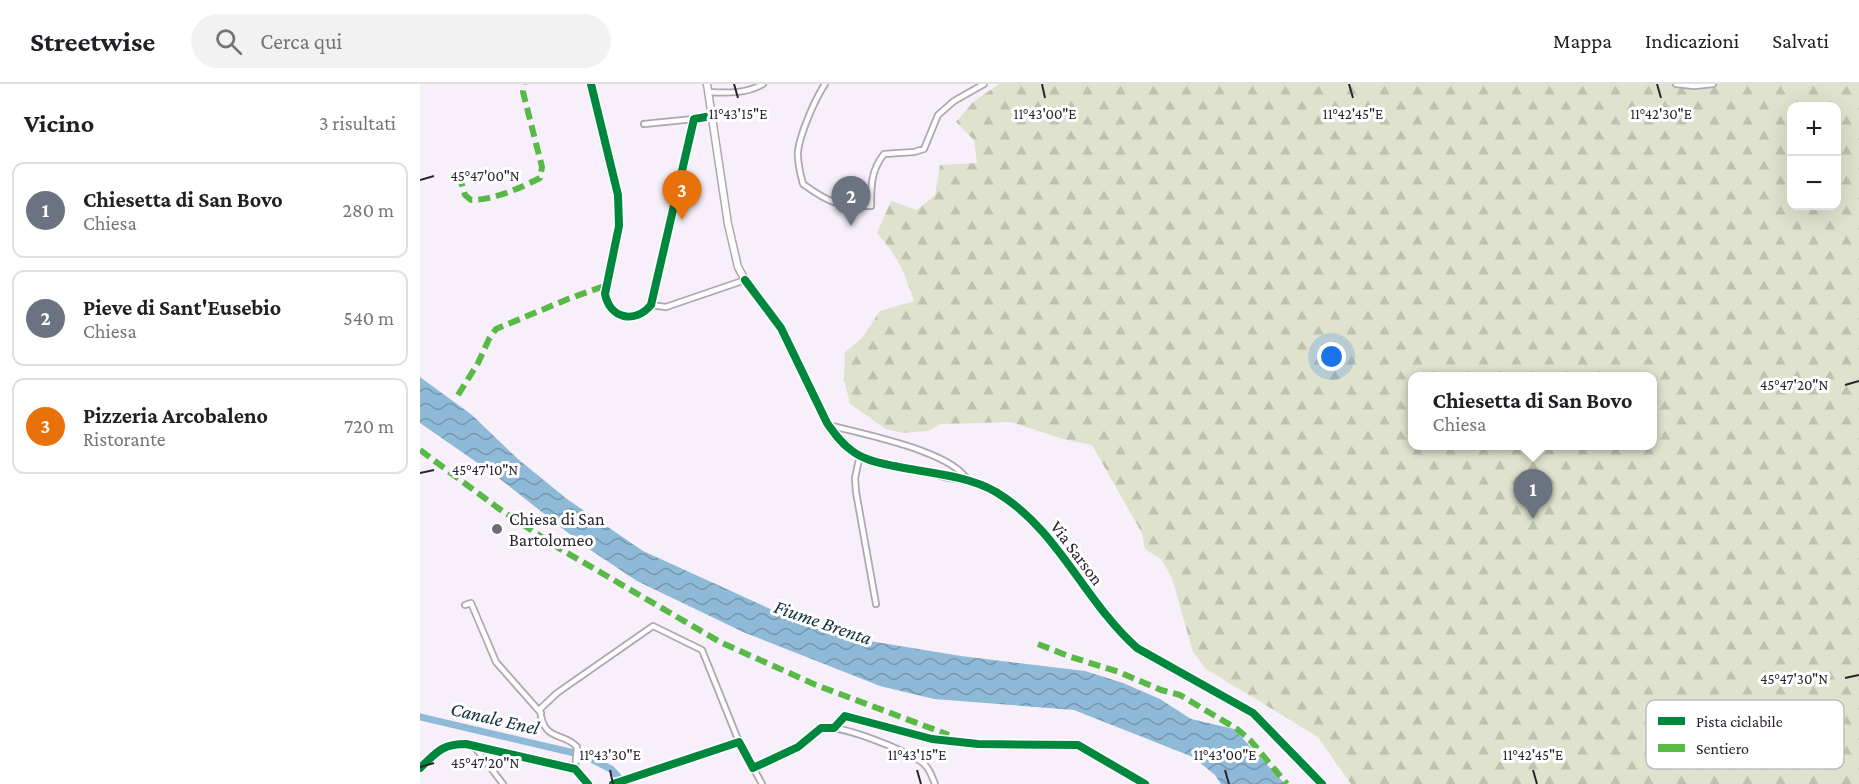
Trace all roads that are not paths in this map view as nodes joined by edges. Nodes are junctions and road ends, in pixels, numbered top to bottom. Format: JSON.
{"nodes":[{"id":1,"x":591,"y":84,"type":"edge"},
{"id":2,"x":763,"y":84,"type":"edge"},
{"id":3,"x":825,"y":84,"type":"edge"},
{"id":4,"x":984,"y":84,"type":"edge"},
{"id":5,"x":1676,"y":84,"type":"edge"},
{"id":6,"x":1713,"y":84,"type":"edge"},
{"id":7,"x":708,"y":88,"type":"edge"},
{"id":8,"x":712,"y":116,"type":"junction"},
{"id":9,"x":694,"y":118,"type":"junction"},
{"id":10,"x":644,"y":124,"type":"dead end"},
{"id":11,"x":746,"y":280,"type":"junction"},
{"id":12,"x":651,"y":305,"type":"junction"},
{"id":13,"x":829,"y":425,"type":"junction"},
{"id":14,"x":860,"y":455,"type":"junction"},
{"id":15,"x":968,"y":481,"type":"junction"},
{"id":16,"x":876,"y":604,"type":"dead end"},
{"id":17,"x":465,"y":605,"type":"dead end"},
{"id":18,"x":541,"y":713,"type":"junction"},
{"id":19,"x":739,"y":742,"type":"junction"},
{"id":20,"x":474,"y":745,"type":"junction"},
{"id":21,"x":420,"y":768,"type":"edge"},
{"id":22,"x":753,"y":768,"type":"junction"},
{"id":23,"x":575,"y":769,"type":"junction"},
{"id":24,"x":503,"y":784,"type":"edge"},
{"id":25,"x":588,"y":784,"type":"edge"},
{"id":26,"x":613,"y":784,"type":"edge"},
{"id":27,"x":762,"y":784,"type":"edge"},
{"id":28,"x":935,"y":784,"type":"edge"},
{"id":29,"x":1322,"y":784,"type":"edge"}],
"edges":[{"from":1,"to":12,"type":"street"},
{"from":2,"to":7,"type":"street"},
{"from":3,"to":4,"type":"street"},
{"from":5,"to":6,"type":"street"},
{"from":7,"to":8,"type":"street","name":"Via Sarson"},
{"from":8,"to":9,"type":"street"},
{"from":8,"to":11,"type":"street","name":"Via Sarson"},
{"from":9,"to":10,"type":"street"},
{"from":9,"to":12,"type":"street"},
{"from":11,"to":12,"type":"street"},
{"from":11,"to":13,"type":"street","name":"Via Sarson"},
{"from":13,"to":14,"type":"street","name":"Via Sarson"},
{"from":13,"to":15,"type":"street"},
{"from":14,"to":15,"type":"street","name":"Via Sarson"},
{"from":14,"to":16,"type":"street"},
{"from":15,"to":29,"type":"street","name":"Via Sarson"},
{"from":17,"to":18,"type":"street"},
{"from":18,"to":19,"type":"street"},
{"from":18,"to":23,"type":"street"},
{"from":19,"to":22,"type":"street"},
{"from":19,"to":26,"type":"street"},
{"from":20,"to":21,"type":"street"},
{"from":20,"to":23,"type":"street"},
{"from":20,"to":24,"type":"street"},
{"from":22,"to":27,"type":"street"},
{"from":22,"to":28,"type":"street"},
{"from":23,"to":25,"type":"street"}]}
